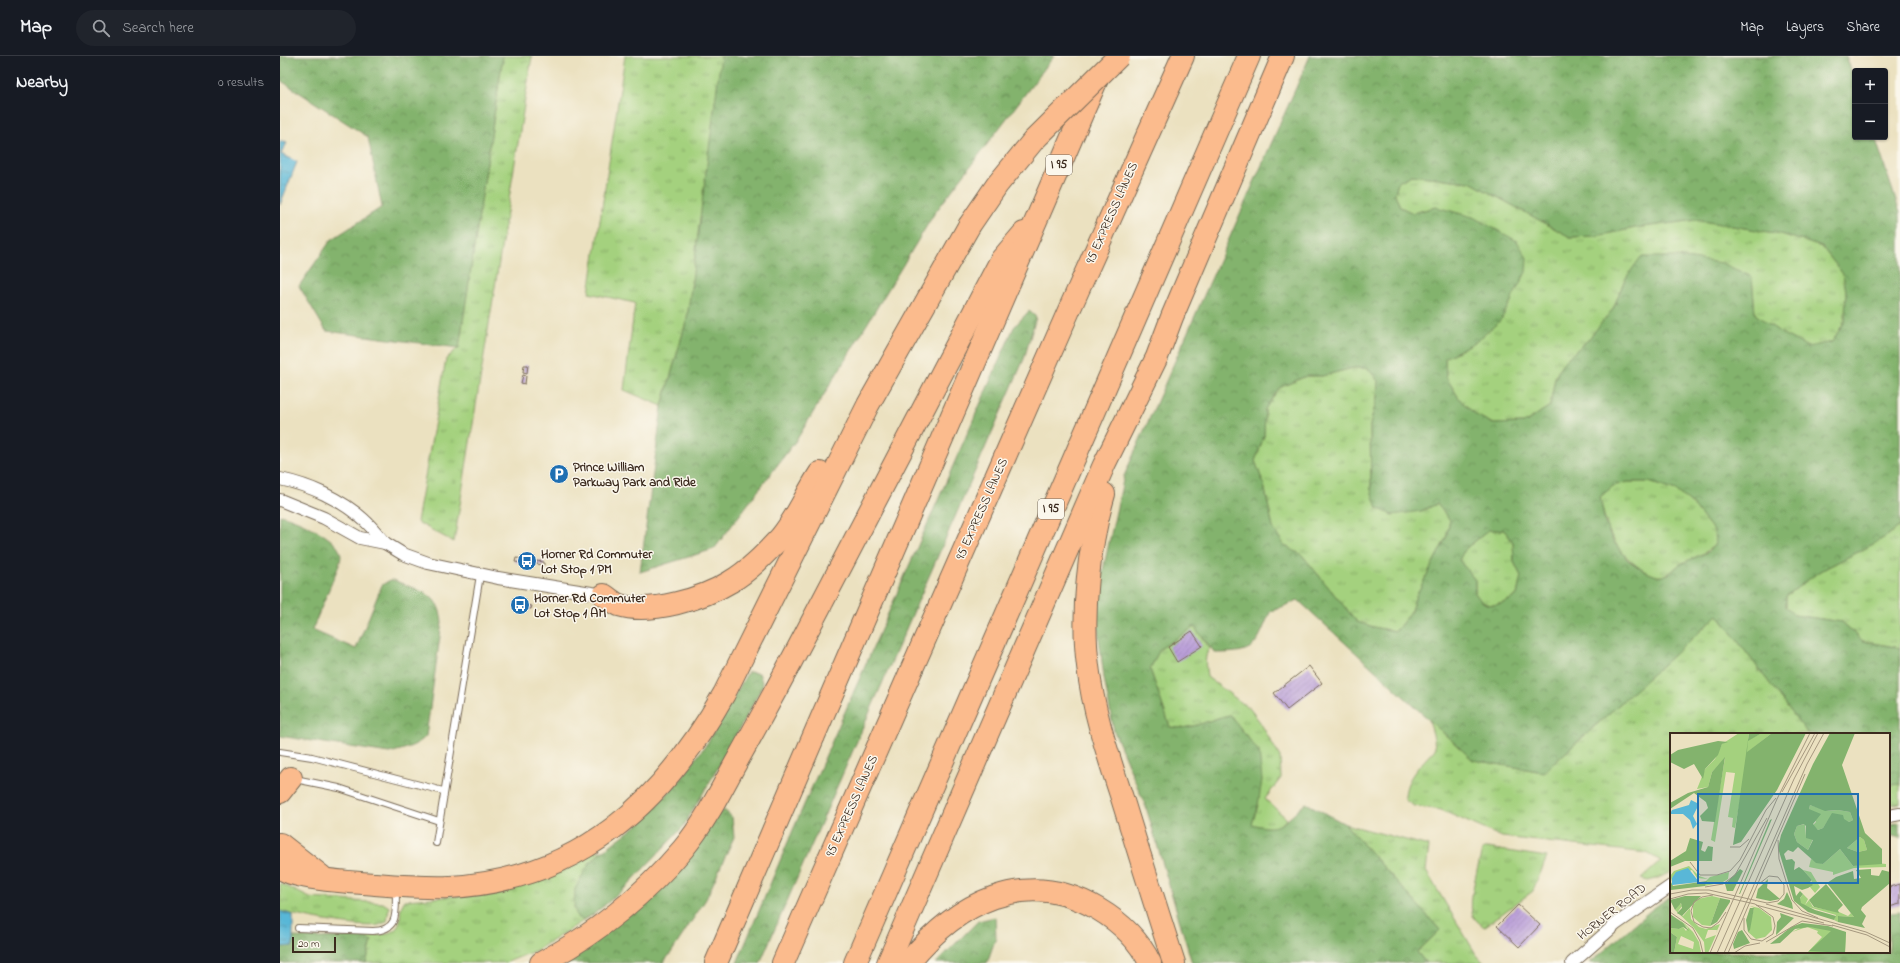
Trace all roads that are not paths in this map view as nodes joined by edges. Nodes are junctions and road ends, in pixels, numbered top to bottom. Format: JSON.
{"nodes":[{"id":1,"x":1107,"y":56,"type":"edge"},
{"id":2,"x":1119,"y":56,"type":"edge"},
{"id":3,"x":1183,"y":56,"type":"edge"},
{"id":4,"x":1249,"y":56,"type":"edge"},
{"id":5,"x":1283,"y":56,"type":"edge"},
{"id":6,"x":1039,"y":216,"type":"junction"},
{"id":7,"x":1150,"y":370,"type":"junction"},
{"id":8,"x":868,"y":405,"type":"junction"},
{"id":9,"x":280,"y":478,"type":"edge"},
{"id":10,"x":280,"y":500,"type":"edge"},
{"id":11,"x":384,"y":543,"type":"junction"},
{"id":12,"x":480,"y":575,"type":"junction"},
{"id":13,"x":604,"y":595,"type":"joint"},
{"id":14,"x":280,"y":752,"type":"edge"},
{"id":15,"x":284,"y":782,"type":"edge"},
{"id":16,"x":443,"y":791,"type":"junction"},
{"id":17,"x":1900,"y":814,"type":"edge"},
{"id":18,"x":1890,"y":816,"type":"edge"},
{"id":19,"x":439,"y":821,"type":"junction"},
{"id":20,"x":436,"y":843,"type":"dead end"},
{"id":21,"x":280,"y":844,"type":"edge"},
{"id":22,"x":280,"y":868,"type":"edge"},
{"id":23,"x":323,"y":878,"type":"junction"},
{"id":24,"x":396,"y":886,"type":"junction"},
{"id":25,"x":1670,"y":887,"type":"edge"},
{"id":26,"x":298,"y":928,"type":"dead end"},
{"id":27,"x":1576,"y":962,"type":"edge"},
{"id":28,"x":540,"y":963,"type":"edge"},
{"id":29,"x":716,"y":963,"type":"edge"},
{"id":30,"x":783,"y":963,"type":"edge"},
{"id":31,"x":855,"y":963,"type":"edge"},
{"id":32,"x":888,"y":963,"type":"edge"},
{"id":33,"x":908,"y":963,"type":"edge"},
{"id":34,"x":1150,"y":963,"type":"edge"},
{"id":35,"x":1174,"y":963,"type":"edge"}],
"edges":[{"from":1,"to":6,"type":"highway","number":"I 95"},
{"from":2,"to":8,"type":"highway","bridge":true},
{"from":3,"to":30,"type":"highway","name":"95 EXPRESS LANES"},
{"from":4,"to":31,"type":"highway","number":"I 95"},
{"from":5,"to":7,"type":"highway"},
{"from":6,"to":28,"type":"highway"},
{"from":6,"to":29,"type":"highway","number":"I 95"},
{"from":7,"to":32,"type":"highway"},
{"from":7,"to":35,"type":"highway"},
{"from":8,"to":13,"type":"highway"},
{"from":8,"to":24,"type":"highway"},
{"from":9,"to":11,"type":"street"},
{"from":10,"to":11,"type":"street"},
{"from":11,"to":12,"type":"street"},
{"from":12,"to":13,"type":"street"},
{"from":12,"to":16,"type":"lane"},
{"from":14,"to":16,"type":"lane"},
{"from":15,"to":19,"type":"lane"},
{"from":16,"to":19,"type":"lane"},
{"from":17,"to":18,"type":"street"},
{"from":19,"to":20,"type":"lane"},
{"from":21,"to":23,"type":"highway"},
{"from":22,"to":23,"type":"highway"},
{"from":23,"to":24,"type":"highway"},
{"from":24,"to":26,"type":"lane"},
{"from":25,"to":27,"type":"street","name":"HORNER ROAD"},
{"from":33,"to":34,"type":"highway"}]}
